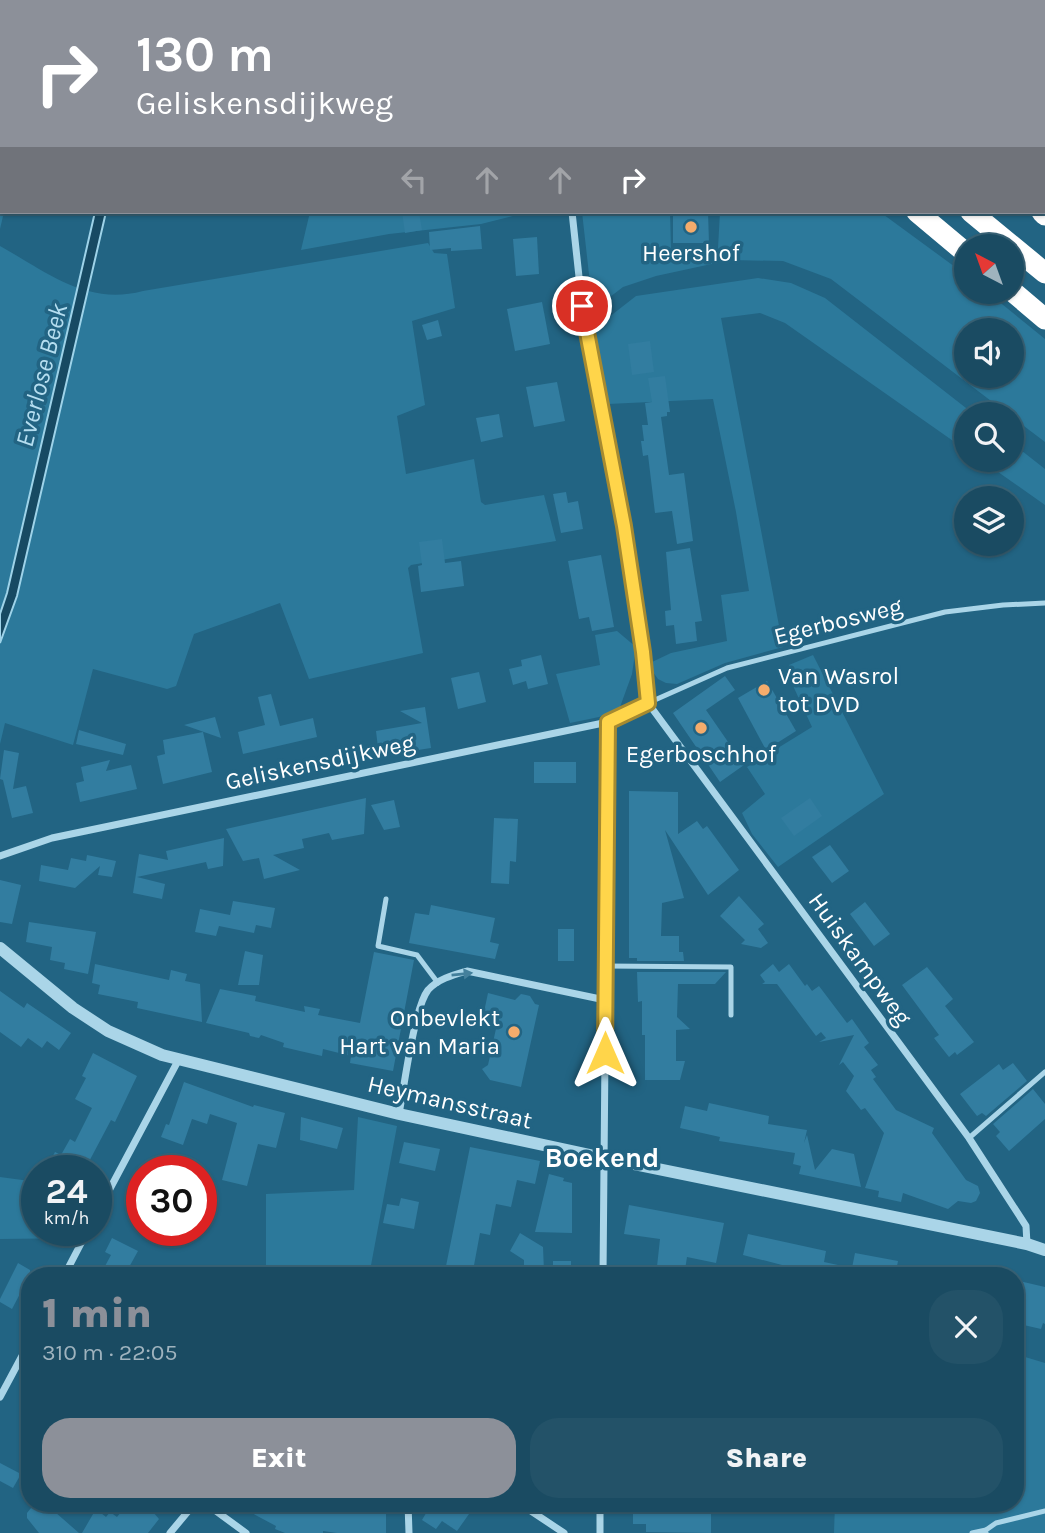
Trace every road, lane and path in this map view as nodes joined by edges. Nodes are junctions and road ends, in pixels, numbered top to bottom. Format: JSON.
{"nodes":[{"id":1,"x":572,"y":214,"type":"edge"},
{"id":2,"x":918,"y":214,"type":"edge"},
{"id":3,"x":973,"y":214,"type":"edge"},
{"id":4,"x":954,"y":244,"type":"edge"},
{"id":5,"x":1045,"y":273,"type":"edge"},
{"id":6,"x":1024,"y":301,"type":"edge"},
{"id":7,"x":1045,"y":319,"type":"edge"},
{"id":8,"x":1045,"y":603,"type":"edge"},
{"id":9,"x":648,"y":703,"type":"junction"},
{"id":10,"x":608,"y":722,"type":"junction"},
{"id":11,"x":0,"y":856,"type":"edge"},
{"id":12,"x":386,"y":899,"type":"dead end"},
{"id":13,"x":0,"y":948,"type":"edge"},
{"id":14,"x":605,"y":966,"type":"junction"},
{"id":15,"x":438,"y":983,"type":"junction"},
{"id":16,"x":605,"y":1000,"type":"junction"},
{"id":17,"x":731,"y":1014,"type":"dead end"},
{"id":18,"x":179,"y":1059,"type":"junction"},
{"id":19,"x":1045,"y":1072,"type":"edge"},
{"id":20,"x":399,"y":1114,"type":"junction"},
{"id":21,"x":969,"y":1138,"type":"junction"},
{"id":22,"x":604,"y":1158,"type":"junction"},
{"id":23,"x":112,"y":1185,"type":"edge"},
{"id":24,"x":1027,"y":1244,"type":"junction"},
{"id":25,"x":80,"y":1246,"type":"edge"},
{"id":26,"x":1045,"y":1250,"type":"edge"},
{"id":27,"x":69,"y":1267,"type":"edge"},
{"id":28,"x":603,"y":1267,"type":"edge"},
{"id":29,"x":21,"y":1357,"type":"edge"},
{"id":30,"x":0,"y":1396,"type":"edge"},
{"id":31,"x":1045,"y":1511,"type":"edge"},
{"id":32,"x":188,"y":1512,"type":"edge"},
{"id":33,"x":217,"y":1512,"type":"edge"},
{"id":34,"x":408,"y":1512,"type":"edge"},
{"id":35,"x":532,"y":1512,"type":"edge"},
{"id":36,"x":600,"y":1512,"type":"edge"},
{"id":37,"x":986,"y":1532,"type":"edge"},
{"id":38,"x":170,"y":1533,"type":"edge"},
{"id":39,"x":246,"y":1533,"type":"edge"},
{"id":40,"x":409,"y":1533,"type":"edge"},
{"id":41,"x":564,"y":1533,"type":"edge"},
{"id":42,"x":600,"y":1533,"type":"edge"},
{"id":43,"x":972,"y":1533,"type":"edge"}],
"edges":[{"from":1,"to":9,"type":"street"},
{"from":2,"to":4,"type":"highway"},
{"from":3,"to":5,"type":"highway"},
{"from":6,"to":7,"type":"highway"},
{"from":8,"to":9,"type":"lane","name":"Egerbosweg"},
{"from":9,"to":10,"type":"street","name":"Geliskensdijkweg"},
{"from":9,"to":21,"type":"street","name":"Huiskampweg"},
{"from":10,"to":11,"type":"street","name":"Geliskensdijkweg"},
{"from":10,"to":14,"type":"street"},
{"from":12,"to":15,"type":"lane"},
{"from":13,"to":18,"type":"street","name":"Heymansstraat"},
{"from":14,"to":16,"type":"street"},
{"from":14,"to":17,"type":"lane"},
{"from":15,"to":16,"type":"street","one_way":true},
{"from":15,"to":20,"type":"street"},
{"from":16,"to":22,"type":"street"},
{"from":18,"to":20,"type":"street","name":"Heymansstraat"},
{"from":18,"to":23,"type":"street"},
{"from":19,"to":21,"type":"lane"},
{"from":20,"to":22,"type":"street","name":"Heymansstraat"},
{"from":21,"to":24,"type":"street","name":"Huiskampweg"},
{"from":22,"to":24,"type":"street","name":"Heymansstraat"},
{"from":22,"to":28,"type":"street"},
{"from":24,"to":26,"type":"street","name":"Heymansstraat"},
{"from":25,"to":27,"type":"street"},
{"from":29,"to":30,"type":"street"},
{"from":31,"to":37,"type":"lane"},
{"from":32,"to":38,"type":"street"},
{"from":33,"to":39,"type":"street"},
{"from":34,"to":40,"type":"street"},
{"from":35,"to":41,"type":"street"},
{"from":36,"to":42,"type":"street"},
{"from":37,"to":43,"type":"lane"}]}
